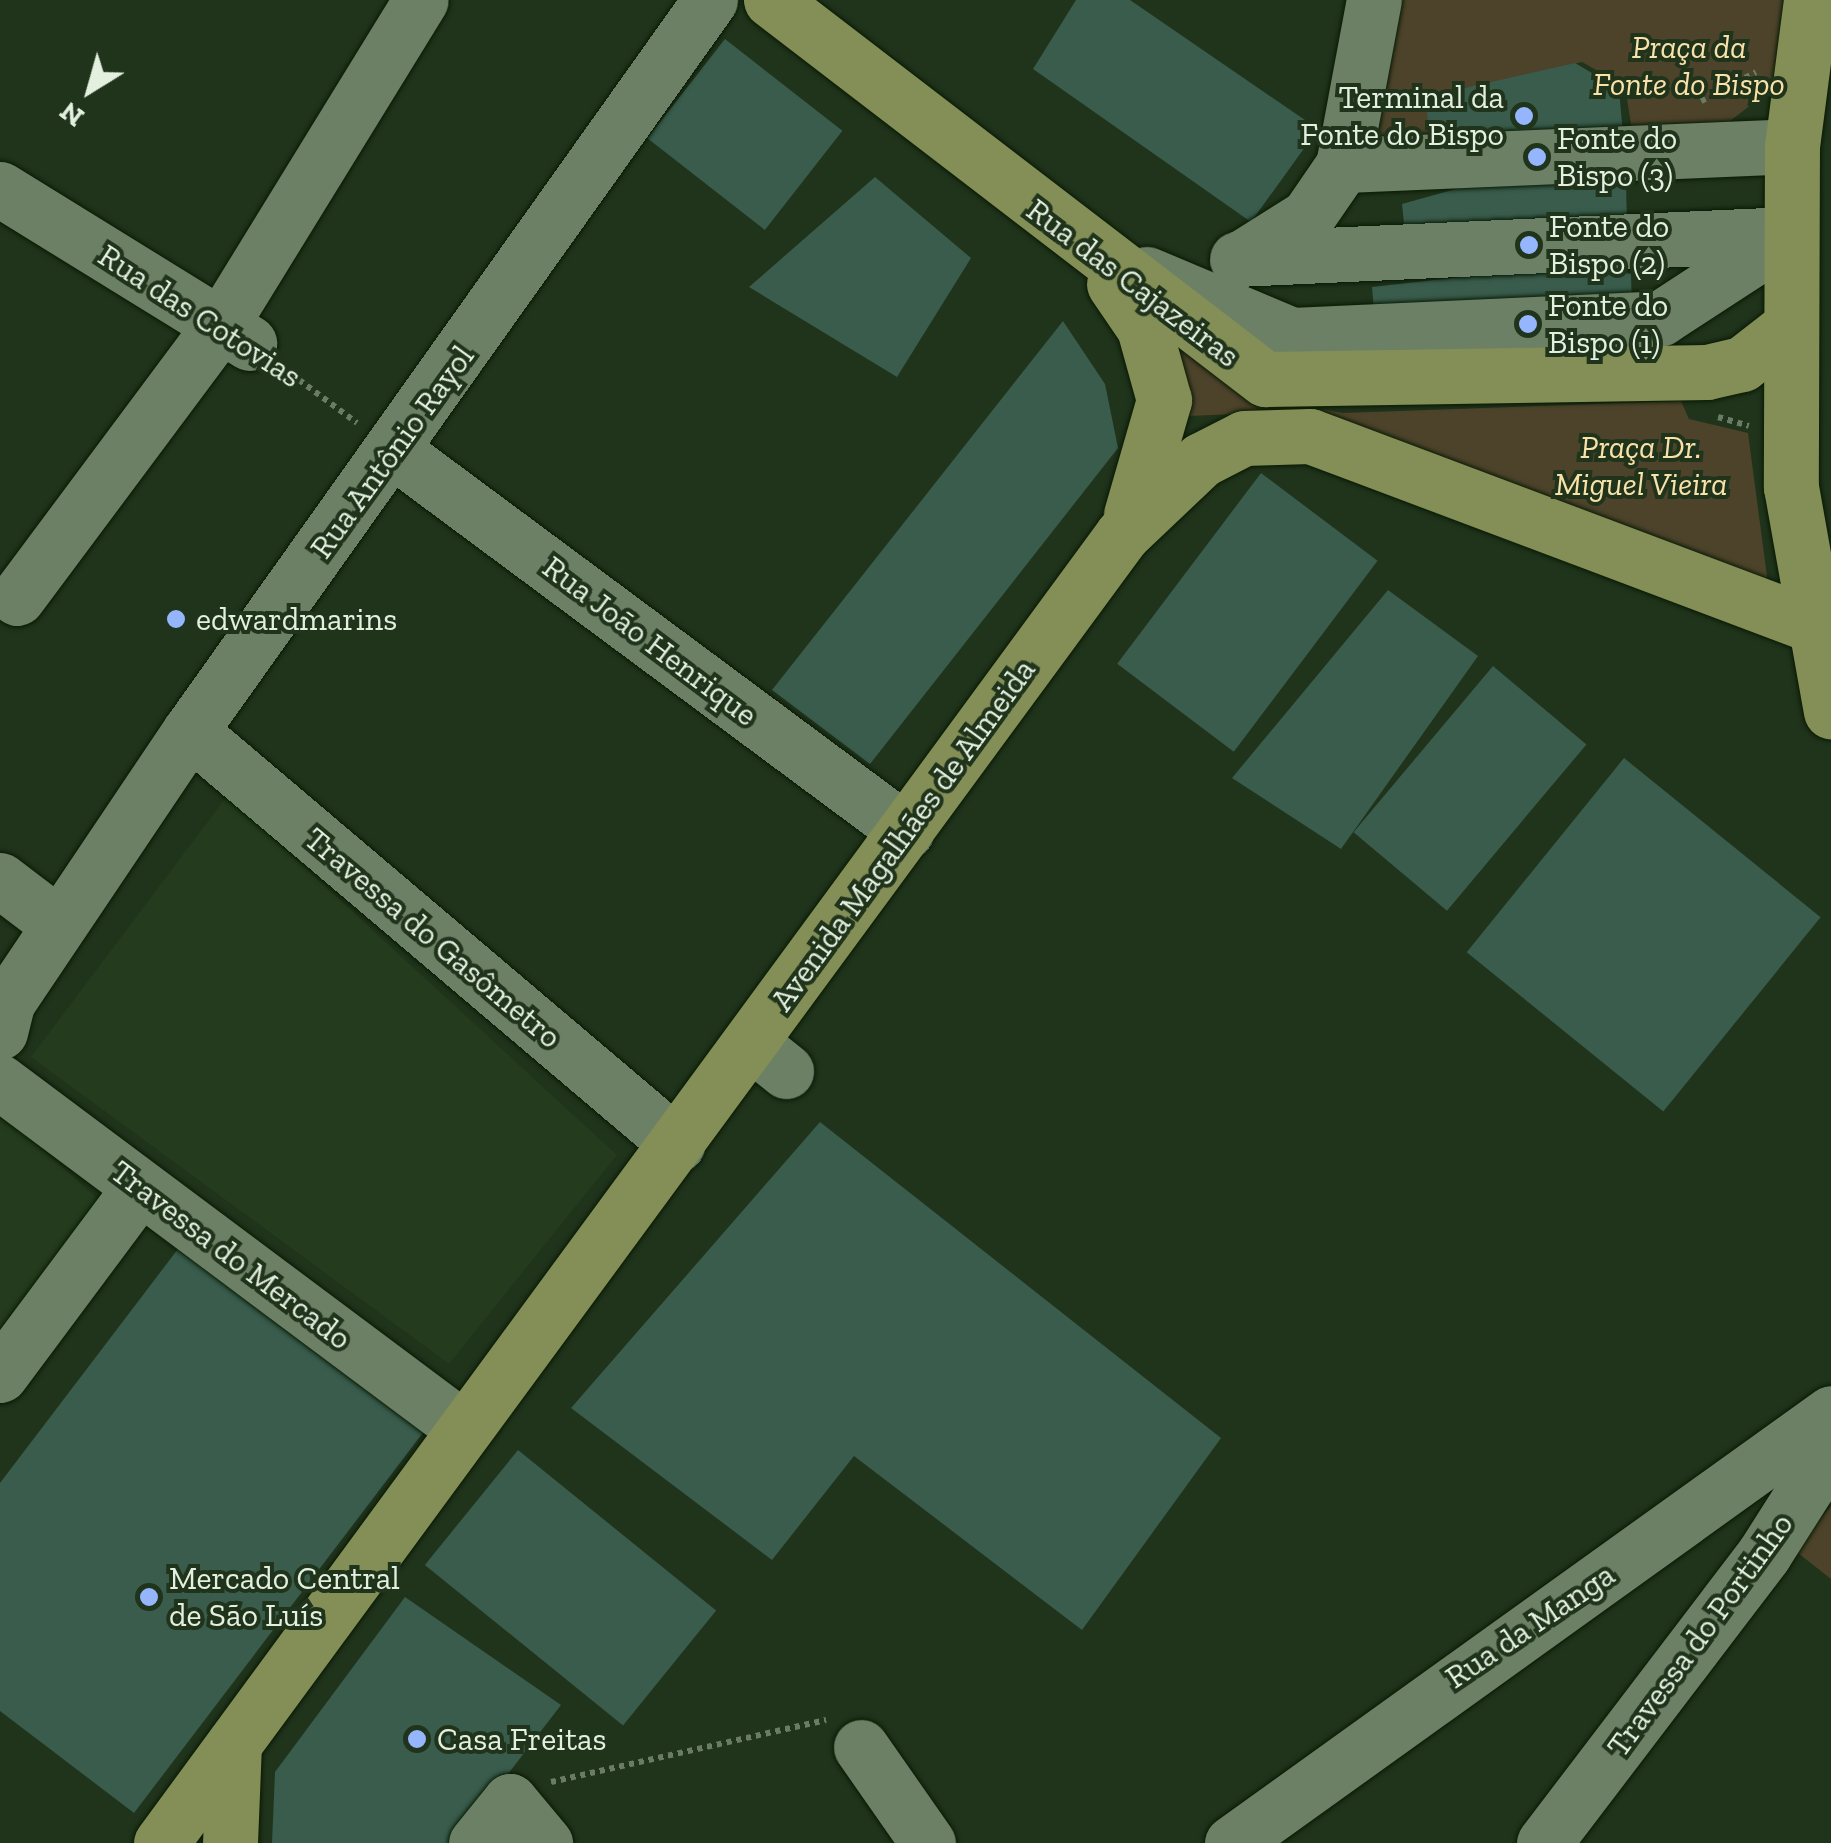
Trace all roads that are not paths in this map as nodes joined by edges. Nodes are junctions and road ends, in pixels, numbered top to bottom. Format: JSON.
{"nodes":[{"id":1,"x":421,"y":0,"type":"edge"},
{"id":2,"x":710,"y":0,"type":"edge"},
{"id":3,"x":771,"y":0,"type":"edge"},
{"id":4,"x":1374,"y":0,"type":"edge"},
{"id":5,"x":1811,"y":0,"type":"edge"},
{"id":6,"x":1792,"y":146,"type":"junction"},
{"id":7,"x":1343,"y":165,"type":"junction"},
{"id":8,"x":0,"y":190,"type":"edge"},
{"id":9,"x":1790,"y":234,"type":"junction"},
{"id":10,"x":1080,"y":241,"type":"junction"},
{"id":11,"x":1237,"y":259,"type":"junction"},
{"id":12,"x":1787,"y":328,"type":"junction"},
{"id":13,"x":236,"y":333,"type":"junction"},
{"id":14,"x":394,"y":451,"type":"junction"},
{"id":15,"x":1122,"y":536,"type":"junction"},
{"id":16,"x":17,"y":598,"type":"dead end"},
{"id":17,"x":1810,"y":624,"type":"junction"},
{"id":18,"x":1831,"y":712,"type":"edge"},
{"id":19,"x":190,"y":731,"type":"junction"},
{"id":20,"x":906,"y":831,"type":"junction"},
{"id":21,"x":0,"y":880,"type":"edge"},
{"id":22,"x":58,"y":924,"type":"junction"},
{"id":23,"x":2,"y":1014,"type":"edge"},
{"id":24,"x":0,"y":1082,"type":"edge"},
{"id":25,"x":677,"y":1144,"type":"junction"},
{"id":26,"x":140,"y":1187,"type":"junction"},
{"id":27,"x":0,"y":1375,"type":"edge"},
{"id":28,"x":1831,"y":1414,"type":"edge"},
{"id":29,"x":463,"y":1428,"type":"junction"},
{"id":30,"x":234,"y":1744,"type":"junction"},
{"id":31,"x":861,"y":1748,"type":"road end"},
{"id":32,"x":161,"y":1843,"type":"edge"},
{"id":33,"x":230,"y":1843,"type":"edge"},
{"id":34,"x":476,"y":1843,"type":"edge"},
{"id":35,"x":546,"y":1843,"type":"edge"},
{"id":36,"x":928,"y":1843,"type":"edge"},
{"id":37,"x":1232,"y":1843,"type":"edge"},
{"id":38,"x":1544,"y":1843,"type":"edge"}],
"edges":[{"from":1,"to":13,"type":"street"},
{"from":2,"to":14,"type":"street","name":"Rua Antônio Rayol"},
{"from":3,"to":10,"type":"main road","name":"Rua das Cajazeiras"},
{"from":4,"to":7,"type":"street"},
{"from":5,"to":6,"type":"main road"},
{"from":6,"to":7,"type":"street"},
{"from":6,"to":9,"type":"main road"},
{"from":7,"to":11,"type":"street"},
{"from":8,"to":13,"type":"street","name":"Rua das Cotovias"},
{"from":9,"to":10,"type":"street"},
{"from":9,"to":11,"type":"street"},
{"from":9,"to":12,"type":"main road"},
{"from":10,"to":11,"type":"street"},
{"from":10,"to":12,"type":"main road","name":"Rua das Cajazeiras"},
{"from":10,"to":15,"type":"main road"},
{"from":12,"to":17,"type":"main road"},
{"from":13,"to":16,"type":"street"},
{"from":14,"to":19,"type":"street","name":"Rua Antônio Rayol"},
{"from":14,"to":20,"type":"street","name":"Rua João Henrique"},
{"from":15,"to":17,"type":"main road","name":"Avenida Magalhães de Almeida"},
{"from":15,"to":20,"type":"main road","name":"Avenida Magalhães de Almeida"},
{"from":17,"to":18,"type":"main road"},
{"from":19,"to":22,"type":"street","name":"Rua Antônio Rayol"},
{"from":19,"to":25,"type":"street","name":"Travessa do Gasômetro"},
{"from":20,"to":25,"type":"main road","name":"Avenida Magalhães de Almeida"},
{"from":21,"to":22,"type":"street"},
{"from":22,"to":23,"type":"street","name":"Rua Antônio Rayol"},
{"from":24,"to":26,"type":"street","name":"Travessa do Mercado"},
{"from":25,"to":29,"type":"main road","name":"Avenida Magalhães de Almeida"},
{"from":26,"to":27,"type":"street"},
{"from":26,"to":29,"type":"street","name":"Travessa do Mercado"},
{"from":28,"to":37,"type":"street","name":"Rua da Manga"},
{"from":28,"to":38,"type":"street","name":"Travessa do Portinho"},
{"from":29,"to":30,"type":"main road","name":"Avenida Magalhães de Almeida"},
{"from":30,"to":32,"type":"main road","name":"Avenida Magalhães de Almeida"},
{"from":30,"to":33,"type":"main road"},
{"from":31,"to":36,"type":"street"},
{"from":34,"to":35,"type":"street"}]}
